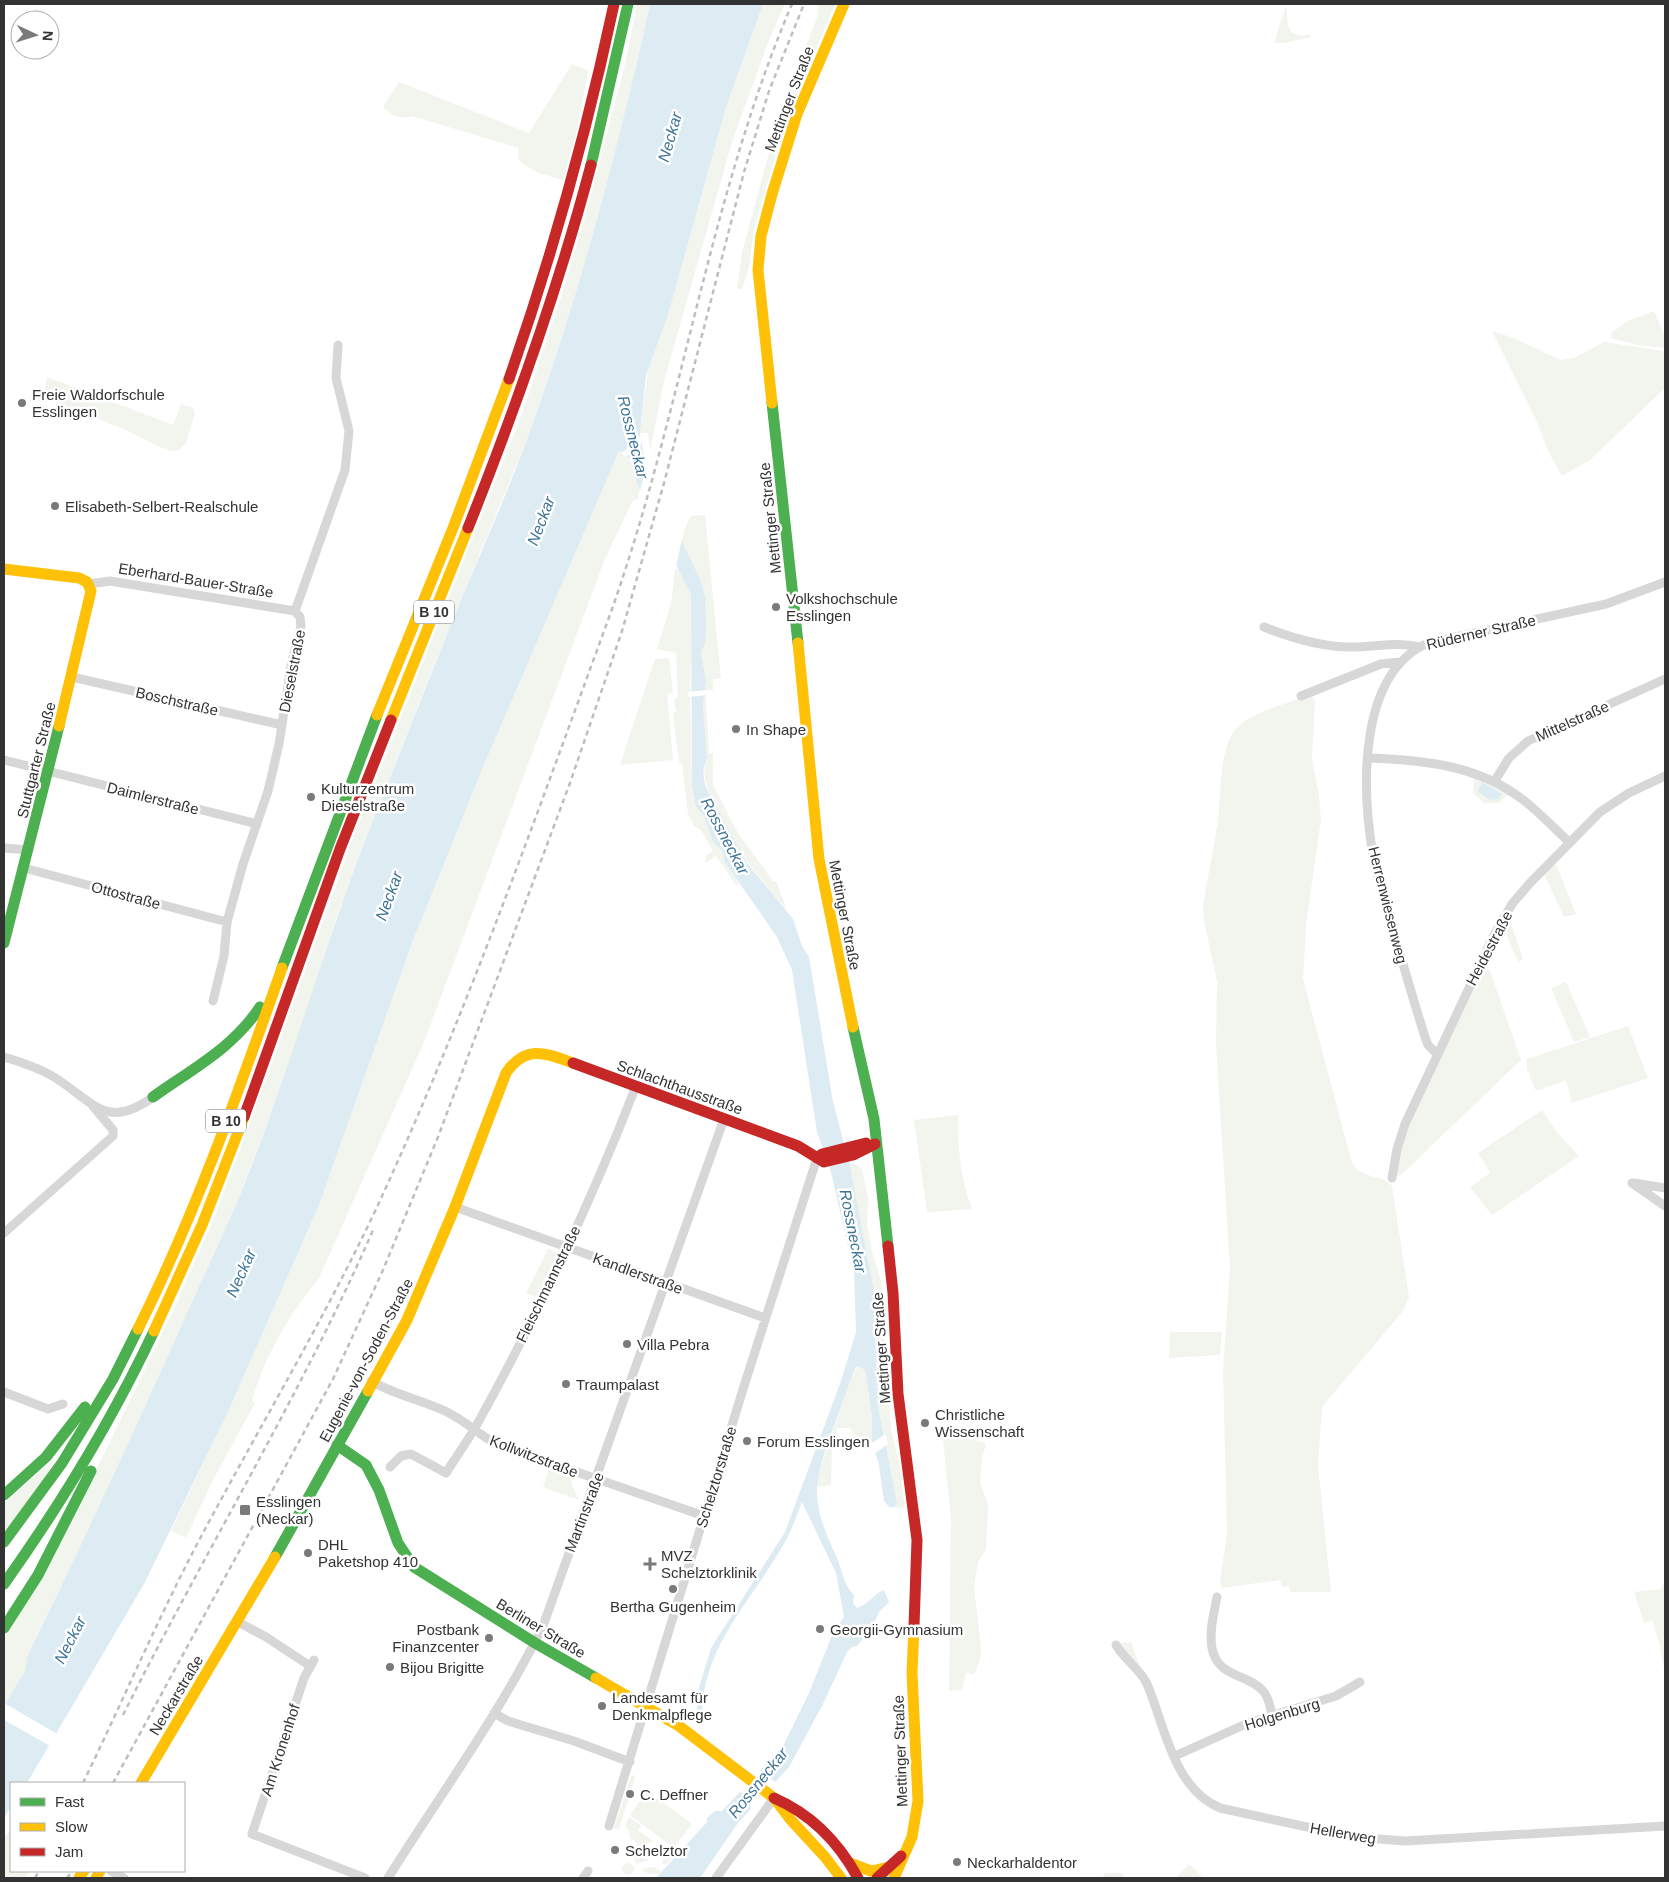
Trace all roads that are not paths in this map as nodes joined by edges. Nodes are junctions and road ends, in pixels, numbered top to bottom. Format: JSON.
{"nodes":[{"id":1,"x":614,"y":4,"type":"edge"},
{"id":2,"x":628,"y":4,"type":"edge"},
{"id":3,"x":844,"y":4,"type":"edge"},
{"id":4,"x":338,"y":345,"type":"dead end"},
{"id":5,"x":4,"y":569,"type":"edge"},
{"id":6,"x":1665,"y":582,"type":"edge"},
{"id":7,"x":88,"y":584,"type":"junction"},
{"id":8,"x":295,"y":611,"type":"junction"},
{"id":9,"x":1264,"y":627,"type":"dead end"},
{"id":10,"x":1420,"y":647,"type":"junction"},
{"id":11,"x":1400,"y":662,"type":"junction"},
{"id":12,"x":72,"y":677,"type":"junction"},
{"id":13,"x":1665,"y":679,"type":"edge"},
{"id":14,"x":1301,"y":696,"type":"dead end"},
{"id":15,"x":282,"y":725,"type":"junction"},
{"id":16,"x":1369,"y":758,"type":"junction"},
{"id":17,"x":4,"y":760,"type":"edge"},
{"id":18,"x":50,"y":771,"type":"junction"},
{"id":19,"x":1665,"y":776,"type":"edge"},
{"id":20,"x":1494,"y":782,"type":"junction"},
{"id":21,"x":257,"y":824,"type":"junction"},
{"id":22,"x":1570,"y":842,"type":"junction"},
{"id":23,"x":4,"y":848,"type":"edge"},
{"id":24,"x":29,"y":850,"type":"junction"},
{"id":25,"x":24,"y":868,"type":"junction"},
{"id":26,"x":227,"y":922,"type":"junction"},
{"id":27,"x":4,"y":942,"type":"edge"},
{"id":28,"x":277,"y":977,"type":"junction"},
{"id":29,"x":213,"y":1000,"type":"dead end"},
{"id":30,"x":529,"y":1053,"type":"joint"},
{"id":31,"x":1436,"y":1053,"type":"junction"},
{"id":32,"x":4,"y":1057,"type":"edge"},
{"id":33,"x":636,"y":1086,"type":"junction"},
{"id":34,"x":153,"y":1097,"type":"joint"},
{"id":35,"x":93,"y":1106,"type":"junction"},
{"id":36,"x":724,"y":1119,"type":"junction"},
{"id":37,"x":875,"y":1144,"type":"junction"},
{"id":38,"x":851,"y":1151,"type":"junction"},
{"id":39,"x":822,"y":1158,"type":"junction"},
{"id":40,"x":880,"y":1176,"type":"junction"},
{"id":41,"x":1392,"y":1178,"type":"dead end"},
{"id":42,"x":1665,"y":1188,"type":"edge"},
{"id":43,"x":1665,"y":1195,"type":"edge"},
{"id":44,"x":1665,"y":1206,"type":"edge"},
{"id":45,"x":455,"y":1207,"type":"junction"},
{"id":46,"x":4,"y":1233,"type":"edge"},
{"id":47,"x":567,"y":1247,"type":"junction"},
{"id":48,"x":666,"y":1282,"type":"junction"},
{"id":49,"x":150,"y":1303,"type":"junction"},
{"id":50,"x":765,"y":1318,"type":"junction"},
{"id":51,"x":151,"y":1336,"type":"junction"},
{"id":52,"x":371,"y":1381,"type":"junction"},
{"id":53,"x":4,"y":1392,"type":"edge"},
{"id":54,"x":63,"y":1404,"type":"dead end"},
{"id":55,"x":473,"y":1430,"type":"junction"},
{"id":56,"x":337,"y":1445,"type":"junction"},
{"id":57,"x":390,"y":1467,"type":"dead end"},
{"id":58,"x":597,"y":1480,"type":"junction"},
{"id":59,"x":4,"y":1496,"type":"edge"},
{"id":60,"x":704,"y":1516,"type":"junction"},
{"id":61,"x":4,"y":1542,"type":"edge"},
{"id":62,"x":4,"y":1584,"type":"edge"},
{"id":63,"x":1217,"y":1597,"type":"dead end"},
{"id":64,"x":238,"y":1622,"type":"junction"},
{"id":65,"x":4,"y":1628,"type":"edge"},
{"id":66,"x":535,"y":1643,"type":"junction"},
{"id":67,"x":1116,"y":1646,"type":"dead end"},
{"id":68,"x":1360,"y":1682,"type":"dead end"},
{"id":69,"x":646,"y":1707,"type":"junction"},
{"id":70,"x":494,"y":1713,"type":"junction"},
{"id":71,"x":1272,"y":1714,"type":"junction"},
{"id":72,"x":1175,"y":1756,"type":"junction"},
{"id":73,"x":630,"y":1762,"type":"junction"},
{"id":74,"x":150,"y":1768,"type":"junction"},
{"id":75,"x":138,"y":1782,"type":"edge"},
{"id":76,"x":142,"y":1782,"type":"edge"},
{"id":77,"x":771,"y":1796,"type":"junction"},
{"id":78,"x":609,"y":1826,"type":"dead end"},
{"id":79,"x":1665,"y":1826,"type":"edge"},
{"id":80,"x":910,"y":1844,"type":"junction"},
{"id":81,"x":850,"y":1863,"type":"junction"},
{"id":82,"x":891,"y":1866,"type":"junction"},
{"id":83,"x":113,"y":1872,"type":"edge"},
{"id":84,"x":124,"y":1878,"type":"edge"},
{"id":85,"x":365,"y":1878,"type":"edge"},
{"id":86,"x":388,"y":1878,"type":"edge"},
{"id":87,"x":716,"y":1878,"type":"edge"},
{"id":88,"x":841,"y":1878,"type":"edge"},
{"id":89,"x":858,"y":1878,"type":"edge"},
{"id":90,"x":877,"y":1878,"type":"edge"},
{"id":91,"x":894,"y":1878,"type":"edge"}],
"edges":[{"from":1,"to":28,"type":"main road","number":"B 10"},
{"from":2,"to":51,"type":"main road","number":"B 10"},
{"from":3,"to":37,"type":"main road","name":"Mettinger Straße"},
{"from":4,"to":8,"type":"street","name":"Dieselstraße"},
{"from":5,"to":7,"type":"main road","name":"Eberhard-Bauer-Straße"},
{"from":6,"to":10,"type":"street","name":"Rüderner Straße"},
{"from":7,"to":8,"type":"street","name":"Eberhard-Bauer-Straße"},
{"from":7,"to":12,"type":"main road","name":"Stuttgarter Straße"},
{"from":8,"to":15,"type":"street","name":"Dieselstraße"},
{"from":9,"to":10,"type":"street","name":"Rüderner Straße"},
{"from":10,"to":11,"type":"street","name":"Herrenwiesenweg"},
{"from":11,"to":14,"type":"street"},
{"from":11,"to":16,"type":"street","name":"Herrenwiesenweg"},
{"from":12,"to":15,"type":"street","name":"Boschstraße"},
{"from":12,"to":18,"type":"main road","name":"Stuttgarter Straße"},
{"from":13,"to":20,"type":"street","name":"Mittelstraße"},
{"from":15,"to":21,"type":"street","name":"Dieselstraße"},
{"from":16,"to":20,"type":"street"},
{"from":16,"to":31,"type":"street","name":"Herrenwiesenweg"},
{"from":17,"to":18,"type":"street","name":"Daimlerstraße"},
{"from":18,"to":21,"type":"street","name":"Daimlerstraße"},
{"from":18,"to":24,"type":"main road","name":"Stuttgarter Straße"},
{"from":19,"to":22,"type":"street","name":"Heidestraße"},
{"from":20,"to":22,"type":"street"},
{"from":21,"to":26,"type":"street","name":"Dieselstraße"},
{"from":22,"to":31,"type":"street","name":"Heidestraße"},
{"from":23,"to":24,"type":"street"},
{"from":24,"to":25,"type":"main road","name":"Stuttgarter Straße"},
{"from":25,"to":26,"type":"street","name":"Ottostraße"},
{"from":25,"to":27,"type":"main road","name":"Stuttgarter Straße"},
{"from":26,"to":29,"type":"street","name":"Dieselstraße"},
{"from":28,"to":34,"type":"main road"},
{"from":28,"to":49,"type":"main road","number":"B 10"},
{"from":30,"to":33,"type":"main road","name":"Schlachthausstraße"},
{"from":30,"to":45,"type":"main road","name":"Eugenie-von-Soden-Straße"},
{"from":31,"to":41,"type":"street","name":"Heidestraße"},
{"from":32,"to":35,"type":"street"},
{"from":33,"to":36,"type":"main road","name":"Schlachthausstraße"},
{"from":33,"to":47,"type":"street","name":"Fleischmannstraße"},
{"from":34,"to":35,"type":"street"},
{"from":35,"to":46,"type":"street"},
{"from":36,"to":39,"type":"main road","name":"Schlachthausstraße"},
{"from":36,"to":48,"type":"street","name":"Martinstraße"},
{"from":37,"to":38,"type":"main road"},
{"from":37,"to":40,"type":"main road","name":"Mettinger Straße"},
{"from":38,"to":39,"type":"main road"},
{"from":38,"to":40,"type":"main road"},
{"from":39,"to":50,"type":"street","name":"Schelztorstraße"},
{"from":40,"to":80,"type":"main road","name":"Mettinger Straße"},
{"from":42,"to":44,"type":"street"},
{"from":43,"to":44,"type":"street"},
{"from":45,"to":47,"type":"street","name":"Kandlerstraße"},
{"from":45,"to":52,"type":"main road","name":"Eugenie-von-Soden-Straße"},
{"from":47,"to":48,"type":"street","name":"Kandlerstraße"},
{"from":47,"to":55,"type":"street","name":"Fleischmannstraße"},
{"from":48,"to":50,"type":"street","name":"Kandlerstraße"},
{"from":48,"to":58,"type":"street","name":"Martinstraße"},
{"from":49,"to":59,"type":"main road"},
{"from":49,"to":61,"type":"main road","number":"B 10"},
{"from":50,"to":60,"type":"street","name":"Schelztorstraße"},
{"from":51,"to":62,"type":"main road","number":"B 10"},
{"from":51,"to":65,"type":"main road"},
{"from":52,"to":55,"type":"street","name":"Kollwitzstraße"},
{"from":52,"to":56,"type":"main road","name":"Eugenie-von-Soden-Straße"},
{"from":53,"to":54,"type":"street"},
{"from":55,"to":57,"type":"street","name":"Fleischmannstraße"},
{"from":55,"to":58,"type":"street","name":"Kollwitzstraße"},
{"from":56,"to":64,"type":"main road","name":"Eugenie-von-Soden-Straße"},
{"from":56,"to":66,"type":"main road","name":"Berliner Straße"},
{"from":58,"to":60,"type":"street","name":"Kollwitzstraße"},
{"from":58,"to":66,"type":"street","name":"Martinstraße"},
{"from":60,"to":69,"type":"street","name":"Schelztorstraße"},
{"from":63,"to":71,"type":"street"},
{"from":64,"to":74,"type":"main road","name":"Neckarstraße"},
{"from":64,"to":85,"type":"street","name":"Am Kronenhof"},
{"from":66,"to":69,"type":"main road","name":"Berliner Straße"},
{"from":66,"to":70,"type":"street","name":"Martinstraße"},
{"from":67,"to":72,"type":"street","name":"Hellerweg"},
{"from":68,"to":71,"type":"street","name":"Holgenburg"},
{"from":69,"to":73,"type":"street","name":"Schelztorstraße"},
{"from":69,"to":77,"type":"main road","name":"Berliner Straße"},
{"from":70,"to":73,"type":"street"},
{"from":70,"to":86,"type":"street","name":"Martinstraße"},
{"from":71,"to":72,"type":"street","name":"Holgenburg"},
{"from":72,"to":79,"type":"street","name":"Hellerweg"},
{"from":73,"to":78,"type":"street","name":"Schelztorstraße"},
{"from":74,"to":75,"type":"main road"},
{"from":74,"to":76,"type":"main road","name":"Neckarstraße"},
{"from":77,"to":81,"type":"main road","name":"Berliner Straße"},
{"from":77,"to":87,"type":"street"},
{"from":77,"to":88,"type":"main road","name":"Berliner Straße"},
{"from":80,"to":82,"type":"main road"},
{"from":80,"to":91,"type":"main road","name":"Mettinger Straße"},
{"from":81,"to":82,"type":"main road"},
{"from":81,"to":89,"type":"main road","name":"Berliner Straße"},
{"from":82,"to":90,"type":"main road"},
{"from":83,"to":84,"type":"street"}]}
